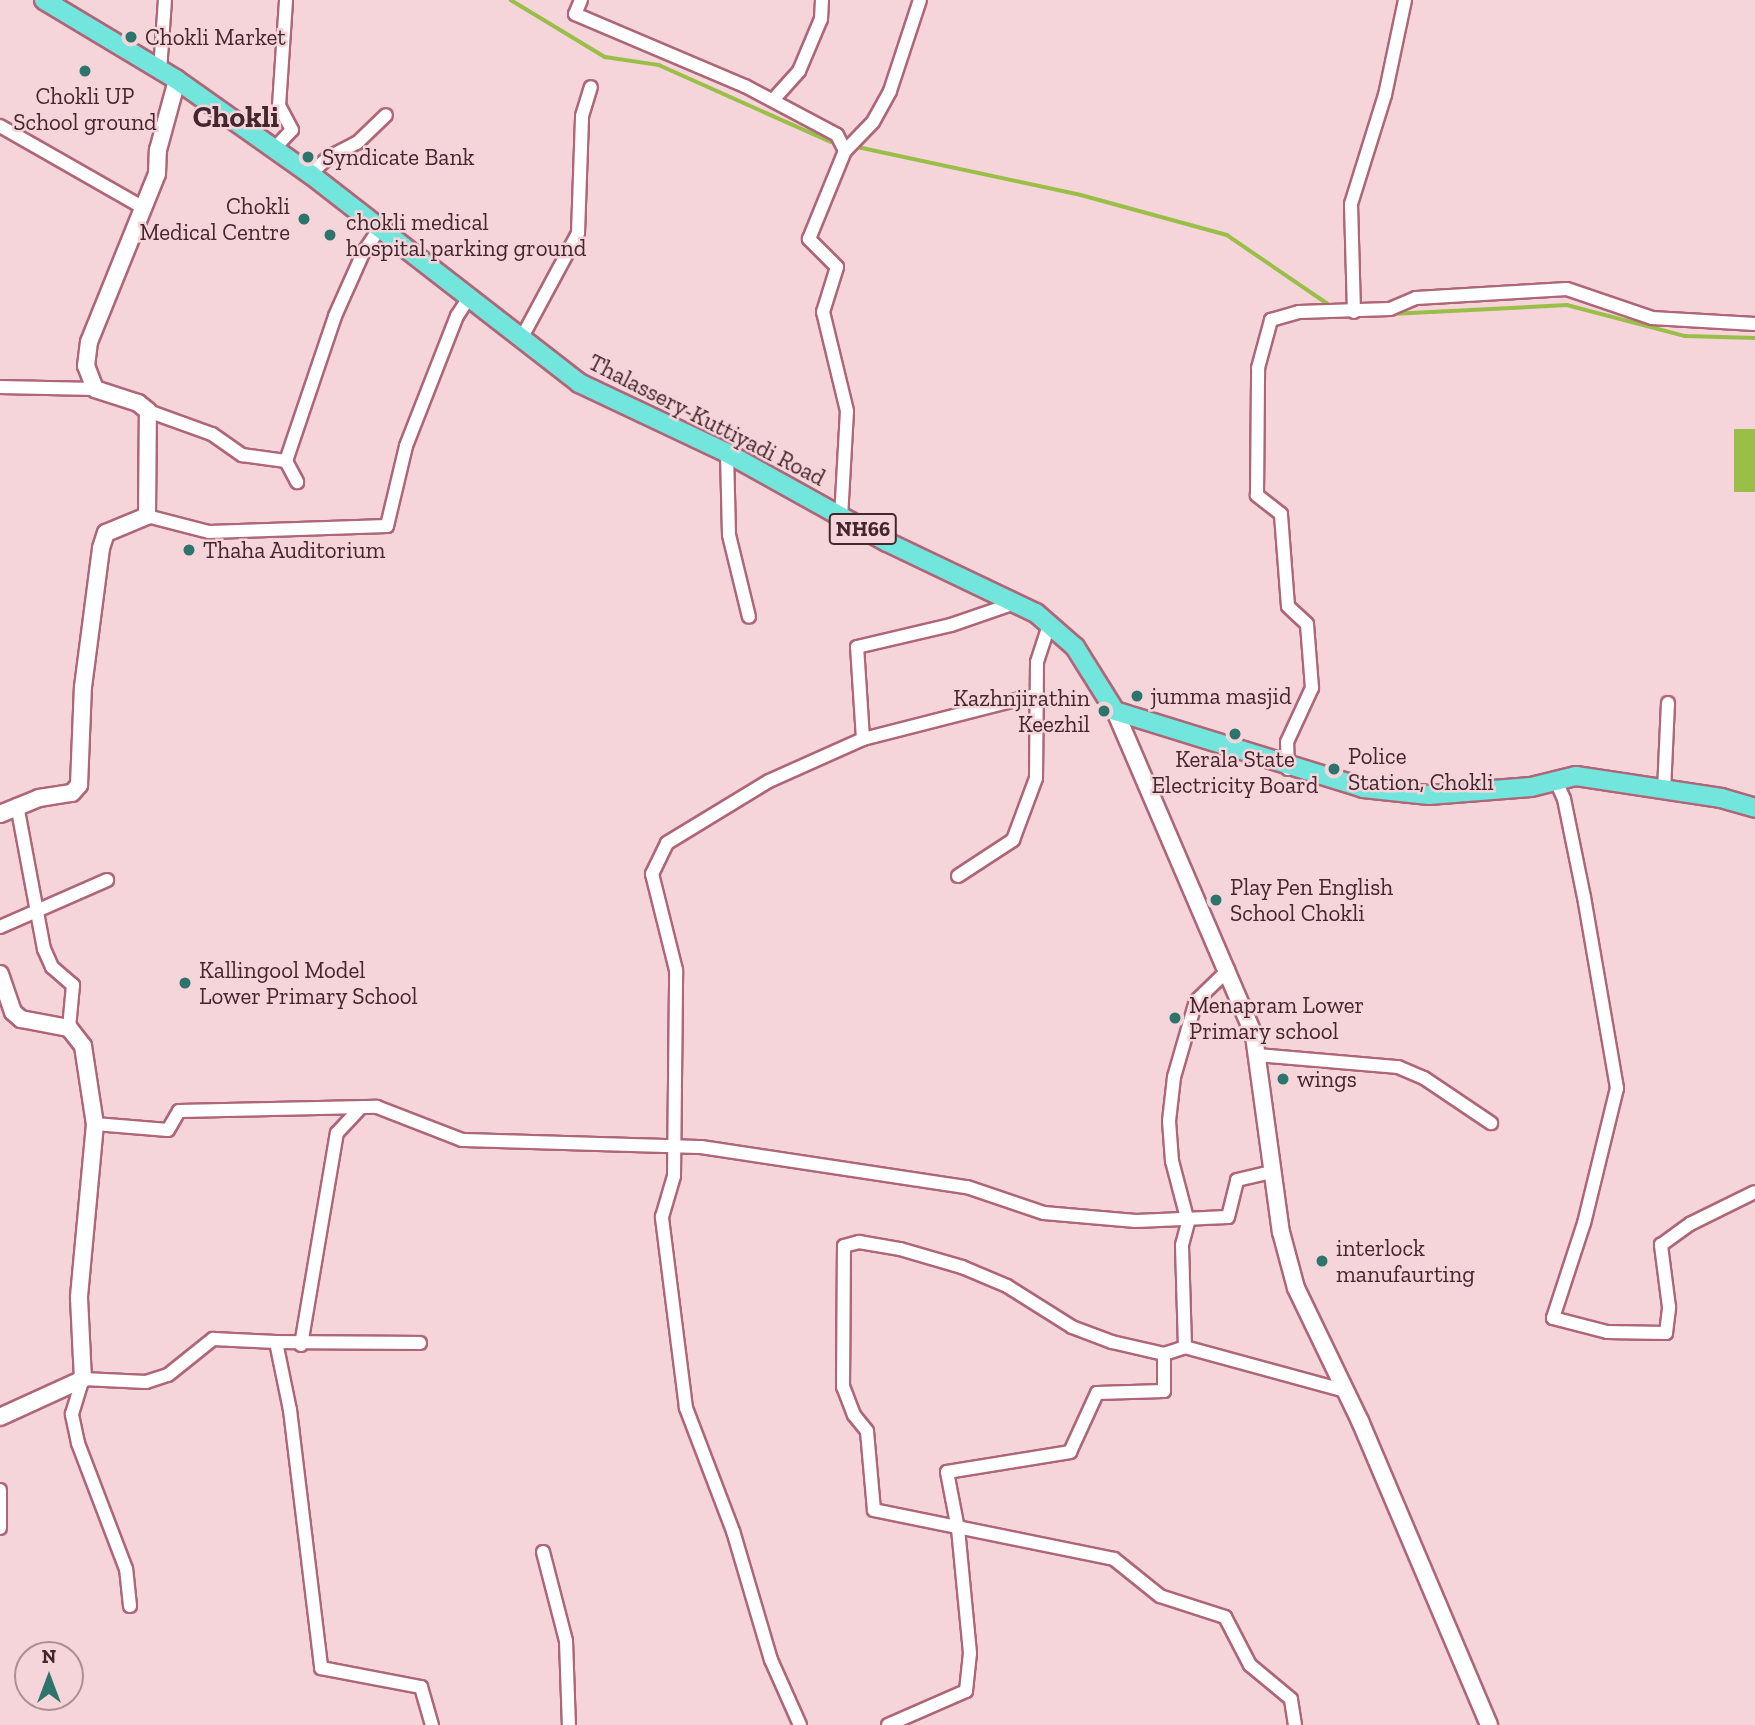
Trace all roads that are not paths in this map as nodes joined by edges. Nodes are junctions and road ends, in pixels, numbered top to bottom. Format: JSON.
{"nodes":[{"id":1,"x":44,"y":0,"type":"edge"},
{"id":2,"x":165,"y":0,"type":"edge"},
{"id":3,"x":286,"y":0,"type":"edge"},
{"id":4,"x":581,"y":0,"type":"edge"},
{"id":5,"x":822,"y":0,"type":"edge"},
{"id":6,"x":920,"y":0,"type":"edge"},
{"id":7,"x":1405,"y":0,"type":"edge"},
{"id":8,"x":160,"y":71,"type":"junction"},
{"id":9,"x":177,"y":80,"type":"junction"},
{"id":10,"x":591,"y":87,"type":"dead end"},
{"id":11,"x":773,"y":100,"type":"junction"},
{"id":12,"x":386,"y":115,"type":"dead end"},
{"id":13,"x":0,"y":126,"type":"edge"},
{"id":14,"x":274,"y":149,"type":"junction"},
{"id":15,"x":845,"y":151,"type":"junction"},
{"id":16,"x":310,"y":174,"type":"junction"},
{"id":17,"x":142,"y":207,"type":"junction"},
{"id":18,"x":379,"y":232,"type":"junction"},
{"id":19,"x":468,"y":299,"type":"junction"},
{"id":20,"x":1351,"y":312,"type":"junction"},
{"id":21,"x":1755,"y":324,"type":"edge"},
{"id":22,"x":521,"y":339,"type":"junction"},
{"id":23,"x":0,"y":387,"type":"edge"},
{"id":24,"x":95,"y":389,"type":"junction"},
{"id":25,"x":148,"y":411,"type":"junction"},
{"id":26,"x":727,"y":453,"type":"junction"},
{"id":27,"x":286,"y":461,"type":"junction"},
{"id":28,"x":297,"y":482,"type":"dead end"},
{"id":29,"x":147,"y":516,"type":"junction"},
{"id":30,"x":841,"y":518,"type":"junction"},
{"id":31,"x":1015,"y":603,"type":"junction"},
{"id":32,"x":749,"y":617,"type":"dead end"},
{"id":33,"x":1049,"y":624,"type":"junction"},
{"id":34,"x":1037,"y":695,"type":"junction"},
{"id":35,"x":1668,"y":703,"type":"dead end"},
{"id":36,"x":1115,"y":712,"type":"junction"},
{"id":37,"x":863,"y":738,"type":"junction"},
{"id":38,"x":1289,"y":769,"type":"junction"},
{"id":39,"x":1556,"y":781,"type":"junction"},
{"id":40,"x":1664,"y":791,"type":"junction"},
{"id":41,"x":17,"y":805,"type":"junction"},
{"id":42,"x":1755,"y":807,"type":"edge"},
{"id":43,"x":0,"y":814,"type":"edge"},
{"id":44,"x":958,"y":876,"type":"dead end"},
{"id":45,"x":107,"y":880,"type":"dead end"},
{"id":46,"x":36,"y":910,"type":"junction"},
{"id":47,"x":0,"y":927,"type":"edge"},
{"id":48,"x":1228,"y":970,"type":"junction"},
{"id":49,"x":0,"y":974,"type":"edge"},
{"id":50,"x":69,"y":1028,"type":"junction"},
{"id":51,"x":1257,"y":1055,"type":"junction"},
{"id":52,"x":360,"y":1108,"type":"junction"},
{"id":53,"x":1492,"y":1123,"type":"dead end"},
{"id":54,"x":95,"y":1125,"type":"junction"},
{"id":55,"x":674,"y":1146,"type":"junction"},
{"id":56,"x":1273,"y":1172,"type":"junction"},
{"id":57,"x":1755,"y":1192,"type":"edge"},
{"id":58,"x":1188,"y":1222,"type":"junction"},
{"id":59,"x":276,"y":1342,"type":"junction"},
{"id":60,"x":420,"y":1343,"type":"dead end"},
{"id":61,"x":301,"y":1345,"type":"junction"},
{"id":62,"x":1185,"y":1347,"type":"junction"},
{"id":63,"x":1164,"y":1354,"type":"junction"},
{"id":64,"x":83,"y":1379,"type":"junction"},
{"id":65,"x":1346,"y":1391,"type":"junction"},
{"id":66,"x":0,"y":1417,"type":"edge"},
{"id":67,"x":0,"y":1490,"type":"edge"},
{"id":68,"x":0,"y":1528,"type":"edge"},
{"id":69,"x":958,"y":1529,"type":"junction"},
{"id":70,"x":543,"y":1552,"type":"dead end"},
{"id":71,"x":131,"y":1606,"type":"dead end"},
{"id":72,"x":432,"y":1725,"type":"edge"},
{"id":73,"x":569,"y":1725,"type":"edge"},
{"id":74,"x":800,"y":1725,"type":"edge"},
{"id":75,"x":888,"y":1725,"type":"edge"},
{"id":76,"x":1295,"y":1725,"type":"edge"},
{"id":77,"x":1489,"y":1725,"type":"edge"}],
"edges":[{"from":1,"to":8,"type":"main road","name":"Thalassery-Kuttiyadi Road","number":"NH66"},
{"from":2,"to":8,"type":"street"},
{"from":3,"to":14,"type":"street"},
{"from":4,"to":11,"type":"street"},
{"from":5,"to":11,"type":"street"},
{"from":6,"to":15,"type":"street"},
{"from":7,"to":20,"type":"street"},
{"from":8,"to":9,"type":"main road","name":"Thalassery-Kuttiyadi Road","number":"NH66"},
{"from":9,"to":14,"type":"main road","name":"Thalassery-Kuttiyadi Road","number":"NH66"},
{"from":9,"to":17,"type":"main road"},
{"from":10,"to":22,"type":"street"},
{"from":11,"to":15,"type":"street"},
{"from":12,"to":16,"type":"street"},
{"from":13,"to":17,"type":"street"},
{"from":14,"to":16,"type":"main road","name":"Thalassery-Kuttiyadi Road","number":"NH66"},
{"from":15,"to":30,"type":"street"},
{"from":16,"to":18,"type":"main road","name":"Thalassery-Kuttiyadi Road","number":"NH66"},
{"from":17,"to":24,"type":"main road"},
{"from":18,"to":19,"type":"main road","name":"Thalassery-Kuttiyadi Road","number":"NH66"},
{"from":18,"to":27,"type":"street"},
{"from":19,"to":22,"type":"main road","name":"Thalassery-Kuttiyadi Road","number":"NH66"},
{"from":19,"to":29,"type":"street"},
{"from":20,"to":21,"type":"street"},
{"from":20,"to":38,"type":"street"},
{"from":22,"to":26,"type":"main road","name":"Thalassery-Kuttiyadi Road","number":"NH66"},
{"from":23,"to":24,"type":"street"},
{"from":24,"to":25,"type":"main road"},
{"from":25,"to":27,"type":"street"},
{"from":25,"to":29,"type":"main road"},
{"from":26,"to":30,"type":"main road","name":"Thalassery-Kuttiyadi Road","number":"NH66"},
{"from":26,"to":32,"type":"street"},
{"from":27,"to":28,"type":"street"},
{"from":29,"to":41,"type":"main road"},
{"from":30,"to":31,"type":"main road","name":"Thalassery-Kuttiyadi Road","number":"NH66"},
{"from":31,"to":33,"type":"main road","name":"Thalassery-Kuttiyadi Road","number":"NH66"},
{"from":31,"to":37,"type":"street"},
{"from":33,"to":34,"type":"street"},
{"from":33,"to":36,"type":"main road","name":"Thalassery-Kuttiyadi Road","number":"NH66"},
{"from":34,"to":37,"type":"street"},
{"from":34,"to":44,"type":"street"},
{"from":35,"to":40,"type":"street"},
{"from":36,"to":38,"type":"main road"},
{"from":36,"to":48,"type":"main road"},
{"from":37,"to":55,"type":"street"},
{"from":38,"to":39,"type":"main road"},
{"from":39,"to":40,"type":"main road"},
{"from":39,"to":57,"type":"street"},
{"from":40,"to":42,"type":"main road"},
{"from":41,"to":43,"type":"main road"},
{"from":41,"to":46,"type":"street"},
{"from":45,"to":46,"type":"street"},
{"from":46,"to":47,"type":"street"},
{"from":46,"to":50,"type":"street"},
{"from":48,"to":51,"type":"main road"},
{"from":48,"to":58,"type":"street"},
{"from":49,"to":50,"type":"main road"},
{"from":50,"to":54,"type":"main road"},
{"from":51,"to":53,"type":"street"},
{"from":51,"to":56,"type":"main road"},
{"from":52,"to":54,"type":"street"},
{"from":52,"to":55,"type":"street"},
{"from":52,"to":61,"type":"street"},
{"from":54,"to":64,"type":"main road"},
{"from":55,"to":58,"type":"street"},
{"from":55,"to":74,"type":"street"},
{"from":56,"to":58,"type":"street"},
{"from":56,"to":65,"type":"main road"},
{"from":58,"to":62,"type":"street"},
{"from":59,"to":61,"type":"street"},
{"from":59,"to":64,"type":"street"},
{"from":59,"to":72,"type":"street"},
{"from":60,"to":61,"type":"street"},
{"from":62,"to":63,"type":"street"},
{"from":62,"to":65,"type":"street"},
{"from":63,"to":69,"type":"street"},
{"from":63,"to":69,"type":"street"},
{"from":64,"to":66,"type":"main road"},
{"from":64,"to":71,"type":"street"},
{"from":65,"to":77,"type":"main road"},
{"from":67,"to":68,"type":"street"},
{"from":69,"to":75,"type":"street"},
{"from":69,"to":76,"type":"street"},
{"from":70,"to":73,"type":"street"}]}
